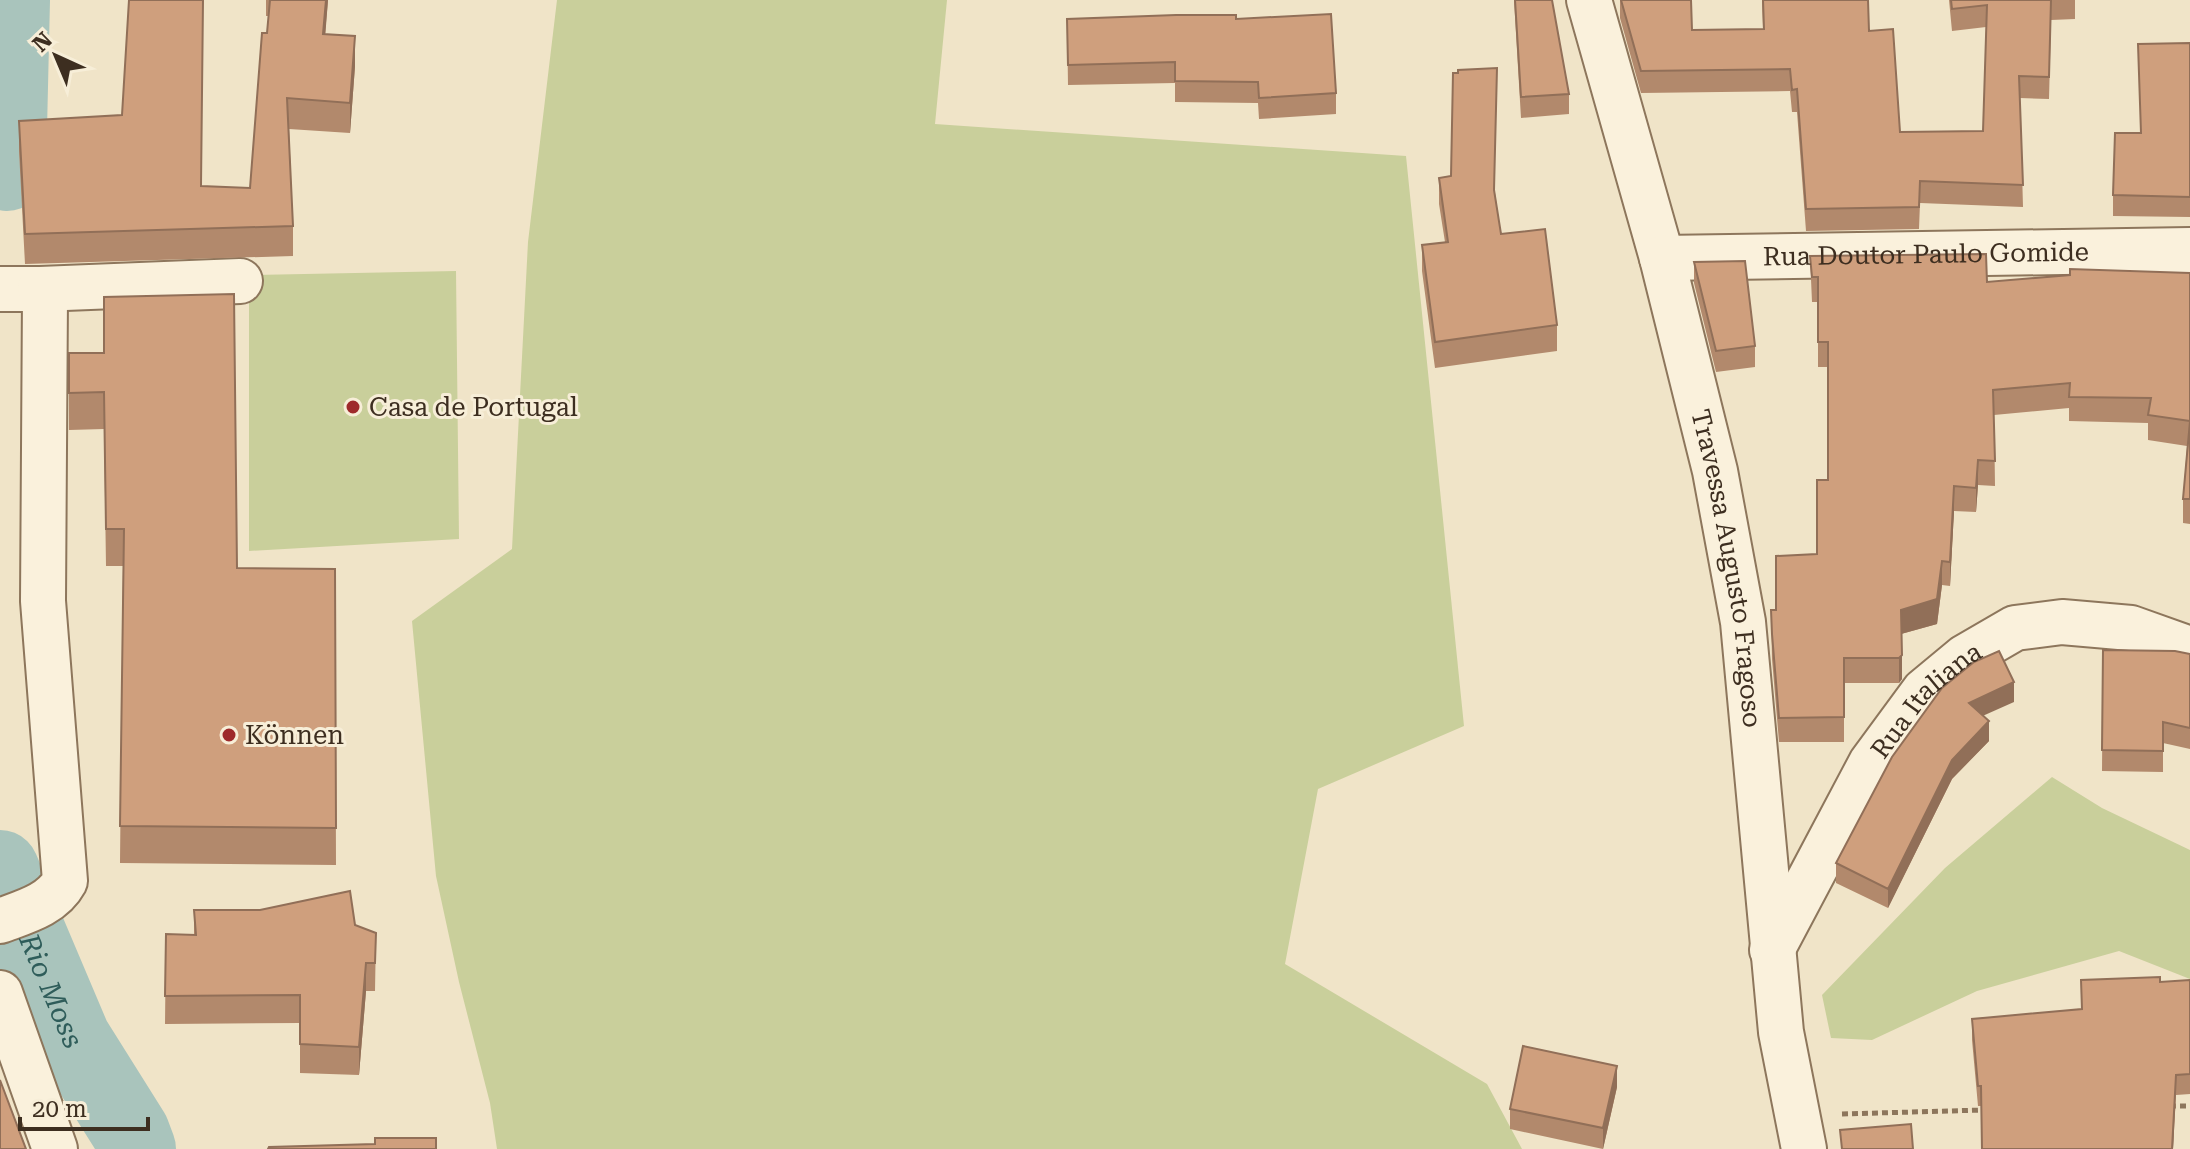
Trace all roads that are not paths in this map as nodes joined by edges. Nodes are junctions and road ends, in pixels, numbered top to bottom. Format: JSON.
{"nodes":[{"id":1,"x":1589,"y":0,"type":"edge"},
{"id":2,"x":2190,"y":250,"type":"edge"},
{"id":3,"x":1662,"y":258,"type":"junction"},
{"id":4,"x":240,"y":281,"type":"dead end"},
{"id":5,"x":20,"y":289,"type":"edge"},
{"id":6,"x":2190,"y":649,"type":"edge"},
{"id":7,"x":12,"y":917,"type":"edge"},
{"id":8,"x":1772,"y":950,"type":"junction"},
{"id":9,"x":0,"y":993,"type":"edge"},
{"id":10,"x":1800,"y":1132,"type":"edge"},
{"id":11,"x":55,"y":1149,"type":"edge"}],
"edges":[{"from":1,"to":3,"type":"street","name":"Travessa Augusto Fragoso"},
{"from":2,"to":3,"type":"street","name":"Rua Doutor Paulo Gomide"},
{"from":3,"to":8,"type":"street","name":"Travessa Augusto Fragoso"},
{"from":4,"to":5,"type":"street"},
{"from":5,"to":7,"type":"street"},
{"from":6,"to":8,"type":"street","name":"Rua Italiana"},
{"from":8,"to":10,"type":"street","name":"Travessa Augusto Fragoso"},
{"from":9,"to":11,"type":"street"}]}
